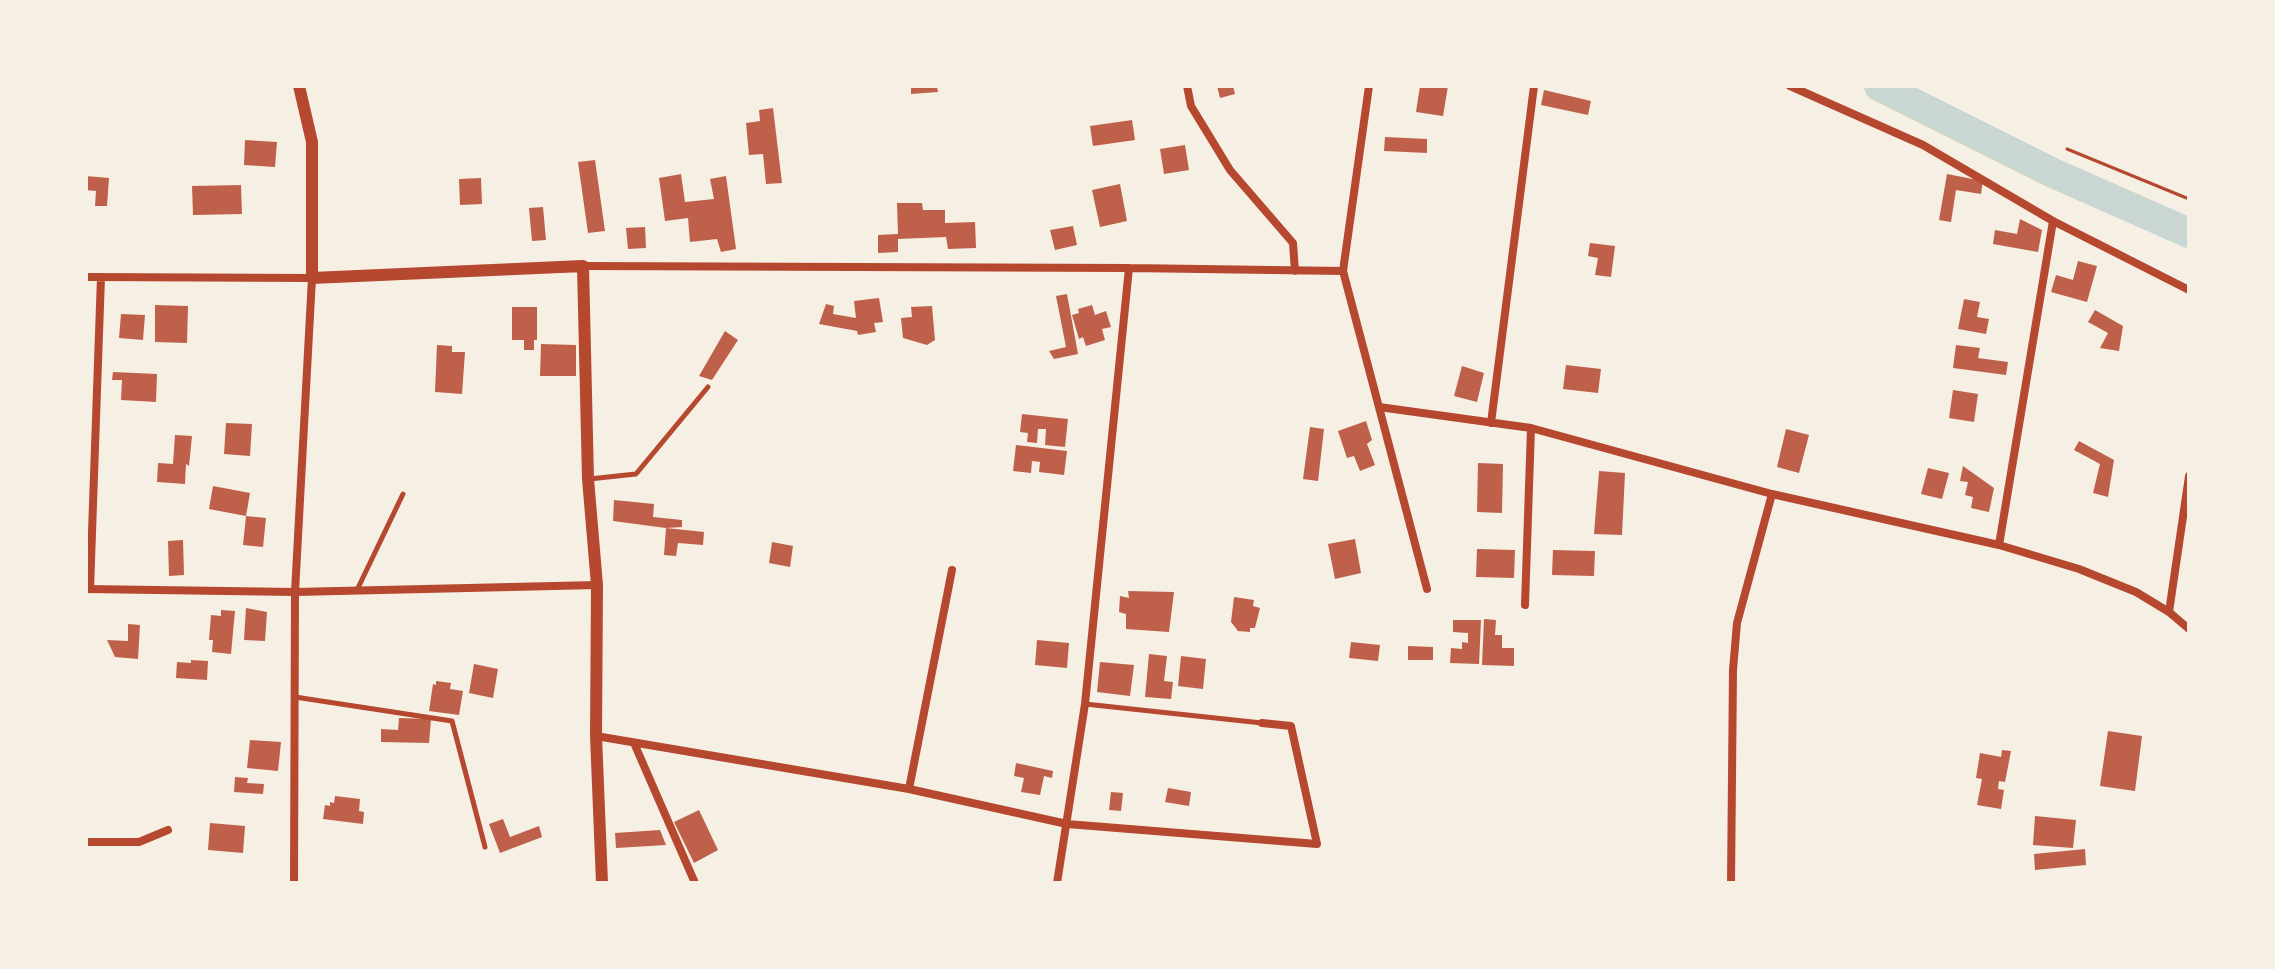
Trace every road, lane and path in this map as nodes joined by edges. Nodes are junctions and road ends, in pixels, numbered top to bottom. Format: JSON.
{"nodes":[{"id":1,"x":299,"y":86,"type":"edge"},
{"id":2,"x":1187,"y":86,"type":"edge"},
{"id":3,"x":1369,"y":86,"type":"edge"},
{"id":4,"x":1534,"y":86,"type":"edge"},
{"id":5,"x":1790,"y":86,"type":"edge"},
{"id":6,"x":2067,"y":149,"type":"dead end"},
{"id":7,"x":2189,"y":199,"type":"edge"},
{"id":8,"x":2053,"y":221,"type":"junction"},
{"id":9,"x":583,"y":266,"type":"junction"},
{"id":10,"x":1129,"y":268,"type":"junction"},
{"id":11,"x":1295,"y":271,"type":"junction"},
{"id":12,"x":1343,"y":271,"type":"junction"},
{"id":13,"x":86,"y":277,"type":"edge"},
{"id":14,"x":101,"y":277,"type":"junction"},
{"id":15,"x":312,"y":278,"type":"junction"},
{"id":16,"x":2189,"y":290,"type":"edge"},
{"id":17,"x":708,"y":387,"type":"dead end"},
{"id":18,"x":1379,"y":407,"type":"junction"},
{"id":19,"x":1491,"y":423,"type":"junction"},
{"id":20,"x":1531,"y":428,"type":"junction"},
{"id":21,"x":2189,"y":476,"type":"edge"},
{"id":22,"x":588,"y":479,"type":"junction"},
{"id":23,"x":403,"y":494,"type":"dead end"},
{"id":24,"x":1772,"y":494,"type":"junction"},
{"id":25,"x":1999,"y":545,"type":"junction"},
{"id":26,"x":952,"y":570,"type":"dead end"},
{"id":27,"x":597,"y":585,"type":"junction"},
{"id":28,"x":88,"y":589,"type":"edge"},
{"id":29,"x":1427,"y":589,"type":"dead end"},
{"id":30,"x":357,"y":591,"type":"junction"},
{"id":31,"x":295,"y":592,"type":"junction"},
{"id":32,"x":1525,"y":605,"type":"dead end"},
{"id":33,"x":2169,"y":612,"type":"junction"},
{"id":34,"x":2189,"y":629,"type":"edge"},
{"id":35,"x":294,"y":697,"type":"junction"},
{"id":36,"x":1085,"y":704,"type":"junction"},
{"id":37,"x":1262,"y":723,"type":"joint"},
{"id":38,"x":596,"y":736,"type":"junction"},
{"id":39,"x":634,"y":743,"type":"junction"},
{"id":40,"x":909,"y":789,"type":"junction"},
{"id":41,"x":1067,"y":824,"type":"junction"},
{"id":42,"x":168,"y":830,"type":"dead end"},
{"id":43,"x":86,"y":842,"type":"edge"},
{"id":44,"x":485,"y":847,"type":"dead end"},
{"id":45,"x":294,"y":883,"type":"edge"},
{"id":46,"x":602,"y":883,"type":"edge"},
{"id":47,"x":695,"y":883,"type":"edge"},
{"id":48,"x":1057,"y":883,"type":"edge"},
{"id":49,"x":1731,"y":883,"type":"edge"}],
"edges":[{"from":1,"to":15,"type":"main road"},
{"from":2,"to":11,"type":"street"},
{"from":3,"to":12,"type":"street"},
{"from":4,"to":19,"type":"street"},
{"from":5,"to":8,"type":"street"},
{"from":6,"to":7,"type":"path"},
{"from":8,"to":16,"type":"street"},
{"from":8,"to":25,"type":"street"},
{"from":9,"to":10,"type":"street"},
{"from":9,"to":15,"type":"main road"},
{"from":9,"to":22,"type":"main road"},
{"from":10,"to":11,"type":"street"},
{"from":10,"to":36,"type":"street"},
{"from":11,"to":12,"type":"street"},
{"from":12,"to":18,"type":"street"},
{"from":13,"to":14,"type":"street"},
{"from":14,"to":15,"type":"street"},
{"from":14,"to":28,"type":"street"},
{"from":15,"to":31,"type":"street"},
{"from":17,"to":22,"type":"lane"},
{"from":18,"to":19,"type":"street"},
{"from":18,"to":29,"type":"street"},
{"from":19,"to":20,"type":"street"},
{"from":20,"to":24,"type":"street"},
{"from":20,"to":32,"type":"street"},
{"from":21,"to":33,"type":"street"},
{"from":22,"to":27,"type":"main road"},
{"from":23,"to":30,"type":"lane"},
{"from":24,"to":25,"type":"street"},
{"from":24,"to":49,"type":"street"},
{"from":25,"to":33,"type":"street"},
{"from":26,"to":40,"type":"street"},
{"from":27,"to":30,"type":"street"},
{"from":27,"to":38,"type":"main road"},
{"from":28,"to":31,"type":"street"},
{"from":30,"to":31,"type":"street"},
{"from":31,"to":35,"type":"street"},
{"from":33,"to":34,"type":"street"},
{"from":35,"to":44,"type":"lane"},
{"from":35,"to":45,"type":"street"},
{"from":36,"to":37,"type":"lane"},
{"from":36,"to":41,"type":"street"},
{"from":37,"to":41,"type":"street"},
{"from":38,"to":39,"type":"street"},
{"from":38,"to":46,"type":"main road"},
{"from":39,"to":40,"type":"street"},
{"from":39,"to":47,"type":"street"},
{"from":40,"to":41,"type":"street"},
{"from":41,"to":48,"type":"street"},
{"from":42,"to":43,"type":"street"}]}
